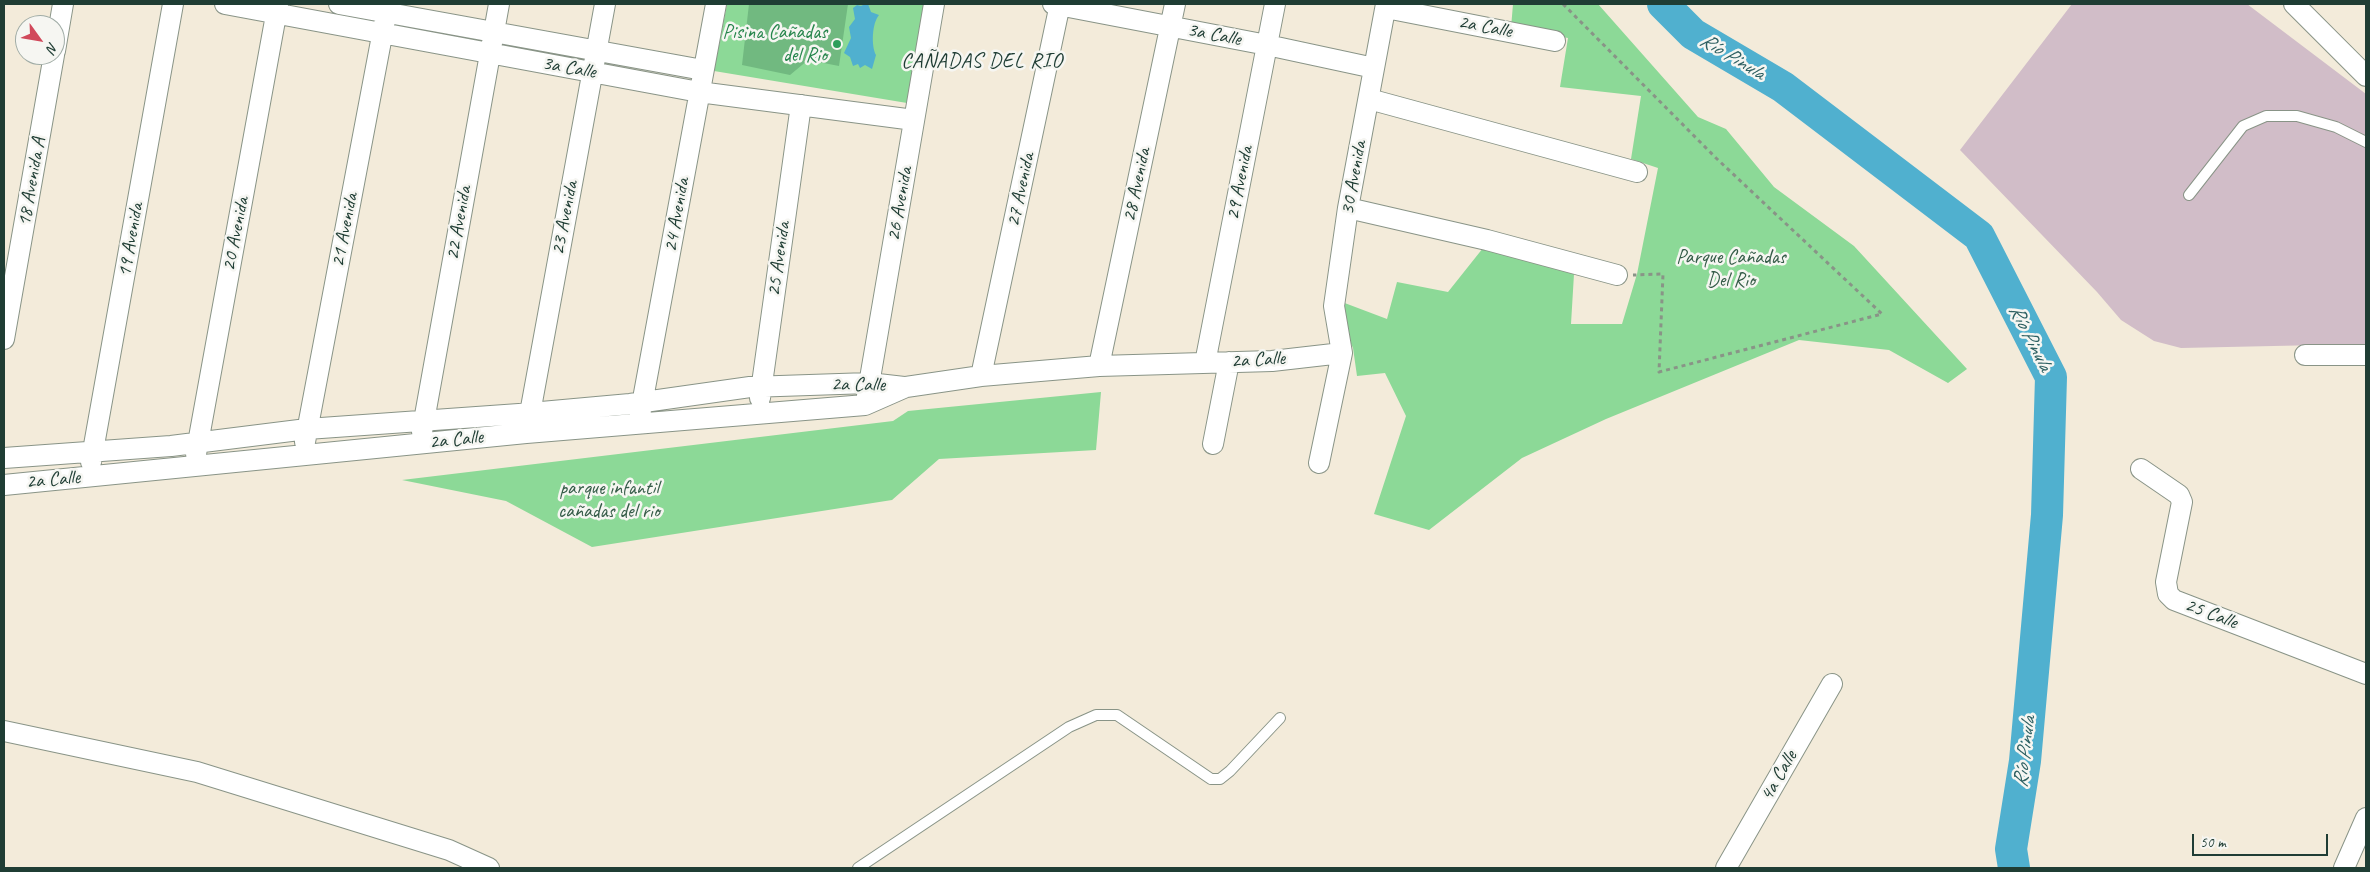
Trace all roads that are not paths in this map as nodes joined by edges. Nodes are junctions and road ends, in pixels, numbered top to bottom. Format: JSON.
{"nodes":[{"id":1,"x":173,"y":4,"type":"edge"},
{"id":2,"x":225,"y":4,"type":"edge"},
{"id":3,"x":339,"y":4,"type":"edge"},
{"id":4,"x":499,"y":4,"type":"edge"},
{"id":5,"x":605,"y":4,"type":"edge"},
{"id":6,"x":716,"y":4,"type":"edge"},
{"id":7,"x":934,"y":4,"type":"edge"},
{"id":8,"x":1057,"y":4,"type":"edge"},
{"id":9,"x":1175,"y":4,"type":"edge"},
{"id":10,"x":1275,"y":4,"type":"edge"},
{"id":11,"x":2294,"y":4,"type":"edge"},
{"id":12,"x":1386,"y":6,"type":"edge"},
{"id":13,"x":387,"y":8,"type":"edge"},
{"id":14,"x":277,"y":9,"type":"edge"},
{"id":15,"x":1171,"y":26,"type":"junction"},
{"id":16,"x":494,"y":32,"type":"junction"},
{"id":17,"x":383,"y":33,"type":"junction"},
{"id":18,"x":1555,"y":41,"type":"dead end"},
{"id":19,"x":1267,"y":45,"type":"junction"},
{"id":20,"x":596,"y":51,"type":"junction"},
{"id":21,"x":490,"y":53,"type":"junction"},
{"id":22,"x":52,"y":65,"type":"edge"},
{"id":23,"x":1374,"y":68,"type":"junction"},
{"id":24,"x":703,"y":70,"type":"junction"},
{"id":25,"x":2363,"y":70,"type":"edge"},
{"id":26,"x":593,"y":72,"type":"junction"},
{"id":27,"x":699,"y":92,"type":"junction"},
{"id":28,"x":1369,"y":98,"type":"junction"},
{"id":29,"x":801,"y":105,"type":"junction"},
{"id":30,"x":914,"y":120,"type":"junction"},
{"id":31,"x":2366,"y":142,"type":"edge"},
{"id":32,"x":1637,"y":172,"type":"dead end"},
{"id":33,"x":2189,"y":195,"type":"dead end"},
{"id":34,"x":1348,"y":208,"type":"junction"},
{"id":35,"x":1617,"y":275,"type":"road end"},
{"id":36,"x":4,"y":339,"type":"edge"},
{"id":37,"x":1342,"y":353,"type":"junction"},
{"id":38,"x":2366,"y":354,"type":"edge"},
{"id":39,"x":2305,"y":355,"type":"dead end"},
{"id":40,"x":1205,"y":362,"type":"junction"},
{"id":41,"x":1229,"y":362,"type":"junction"},
{"id":42,"x":1099,"y":366,"type":"junction"},
{"id":43,"x":981,"y":376,"type":"junction"},
{"id":44,"x":869,"y":383,"type":"junction"},
{"id":45,"x":761,"y":386,"type":"junction"},
{"id":46,"x":906,"y":387,"type":"junction"},
{"id":47,"x":642,"y":402,"type":"junction"},
{"id":48,"x":865,"y":405,"type":"junction"},
{"id":49,"x":529,"y":413,"type":"junction"},
{"id":50,"x":758,"y":413,"type":"junction"},
{"id":51,"x":423,"y":420,"type":"junction"},
{"id":52,"x":637,"y":425,"type":"junction"},
{"id":53,"x":307,"y":429,"type":"junction"},
{"id":54,"x":526,"y":433,"type":"junction"},
{"id":55,"x":197,"y":443,"type":"junction"},
{"id":56,"x":420,"y":443,"type":"junction"},
{"id":57,"x":1213,"y":444,"type":"dead end"},
{"id":58,"x":93,"y":451,"type":"junction"},
{"id":59,"x":302,"y":456,"type":"junction"},
{"id":60,"x":4,"y":458,"type":"edge"},
{"id":61,"x":1319,"y":463,"type":"dead end"},
{"id":62,"x":195,"y":465,"type":"junction"},
{"id":63,"x":2141,"y":469,"type":"dead end"},
{"id":64,"x":89,"y":477,"type":"junction"},
{"id":65,"x":4,"y":485,"type":"edge"},
{"id":66,"x":2366,"y":674,"type":"edge"},
{"id":67,"x":1832,"y":684,"type":"dead end"},
{"id":68,"x":1280,"y":718,"type":"dead end"},
{"id":69,"x":4,"y":731,"type":"edge"},
{"id":70,"x":2366,"y":818,"type":"edge"},
{"id":71,"x":489,"y":868,"type":"edge"},
{"id":72,"x":858,"y":868,"type":"edge"},
{"id":73,"x":1726,"y":868,"type":"edge"},
{"id":74,"x":2344,"y":868,"type":"edge"}],
"edges":[{"from":1,"to":58,"type":"street","name":"19 Avenida"},
{"from":2,"to":14,"type":"street","name":"3a Calle"},
{"from":3,"to":13,"type":"street","name":"3a Calle"},
{"from":4,"to":16,"type":"street","name":"22 Avenida"},
{"from":5,"to":20,"type":"street","name":"23 Avenida"},
{"from":6,"to":24,"type":"street","name":"24 Avenida"},
{"from":7,"to":30,"type":"street","name":"26 Avenida"},
{"from":8,"to":15,"type":"street","name":"3a Calle"},
{"from":8,"to":43,"type":"street","name":"27 Avenida"},
{"from":9,"to":15,"type":"street","name":"28 Avenida"},
{"from":10,"to":19,"type":"street","name":"29 Avenida"},
{"from":11,"to":25,"type":"street"},
{"from":12,"to":18,"type":"street","name":"2a Calle"},
{"from":12,"to":23,"type":"street","name":"30 Avenida"},
{"from":13,"to":16,"type":"street","name":"3a Calle"},
{"from":13,"to":17,"type":"street","name":"21 Avenida"},
{"from":14,"to":17,"type":"street","name":"3a Calle"},
{"from":14,"to":55,"type":"street","name":"20 Avenida"},
{"from":15,"to":19,"type":"street","name":"3a Calle"},
{"from":15,"to":42,"type":"street","name":"28 Avenida"},
{"from":16,"to":20,"type":"street","name":"3a Calle"},
{"from":16,"to":21,"type":"street","name":"22 Avenida"},
{"from":17,"to":21,"type":"street","name":"3a Calle"},
{"from":17,"to":53,"type":"street","name":"21 Avenida"},
{"from":19,"to":23,"type":"street","name":"3a Calle"},
{"from":19,"to":40,"type":"street","name":"29 Avenida"},
{"from":20,"to":24,"type":"street","name":"3a Calle"},
{"from":20,"to":26,"type":"street","name":"23 Avenida"},
{"from":21,"to":26,"type":"street","name":"3a Calle"},
{"from":21,"to":51,"type":"street","name":"22 Avenida"},
{"from":22,"to":36,"type":"street","name":"18 Avenida A"},
{"from":23,"to":28,"type":"street","name":"30 Avenida"},
{"from":24,"to":27,"type":"street","name":"24 Avenida"},
{"from":26,"to":27,"type":"street","name":"3a Calle"},
{"from":26,"to":49,"type":"street","name":"23 Avenida"},
{"from":27,"to":29,"type":"street","name":"3a Calle"},
{"from":27,"to":47,"type":"street","name":"24 Avenida"},
{"from":28,"to":32,"type":"street"},
{"from":28,"to":34,"type":"street","name":"30 Avenida"},
{"from":29,"to":30,"type":"street","name":"3a Calle"},
{"from":29,"to":45,"type":"street","name":"25 Avenida"},
{"from":30,"to":44,"type":"street","name":"26 Avenida"},
{"from":31,"to":33,"type":"lane"},
{"from":34,"to":35,"type":"street"},
{"from":34,"to":37,"type":"street","name":"30 Avenida"},
{"from":37,"to":41,"type":"street","name":"2a Calle"},
{"from":37,"to":61,"type":"street"},
{"from":38,"to":39,"type":"street"},
{"from":40,"to":41,"type":"street","name":"2a Calle"},
{"from":40,"to":42,"type":"street","name":"2a Calle"},
{"from":41,"to":57,"type":"street"},
{"from":42,"to":43,"type":"street","name":"2a Calle"},
{"from":43,"to":46,"type":"street","name":"2a Calle"},
{"from":44,"to":45,"type":"street","name":"2a Calle"},
{"from":44,"to":46,"type":"street","name":"2a Calle"},
{"from":44,"to":48,"type":"street","name":"26 Avenida"},
{"from":45,"to":47,"type":"street","name":"2a Calle"},
{"from":45,"to":50,"type":"street","name":"25 Avenida"},
{"from":46,"to":48,"type":"street","name":"2a Calle"},
{"from":47,"to":49,"type":"street","name":"2a Calle"},
{"from":47,"to":52,"type":"street","name":"24 Avenida"},
{"from":48,"to":50,"type":"street","name":"2a Calle"},
{"from":49,"to":51,"type":"street","name":"2a Calle"},
{"from":49,"to":54,"type":"street","name":"23 Avenida"},
{"from":50,"to":52,"type":"street","name":"2a Calle"},
{"from":51,"to":53,"type":"street","name":"2a Calle"},
{"from":51,"to":56,"type":"street","name":"22 Avenida"},
{"from":52,"to":54,"type":"street","name":"2a Calle"},
{"from":53,"to":55,"type":"street","name":"2a Calle"},
{"from":53,"to":59,"type":"street","name":"21 Avenida"},
{"from":54,"to":56,"type":"street","name":"2a Calle"},
{"from":55,"to":58,"type":"street","name":"2a Calle"},
{"from":55,"to":62,"type":"street","name":"20 Avenida"},
{"from":56,"to":59,"type":"street","name":"2a Calle"},
{"from":58,"to":60,"type":"street","name":"2a Calle"},
{"from":58,"to":64,"type":"street","name":"19 Avenida"},
{"from":59,"to":62,"type":"street","name":"2a Calle"},
{"from":62,"to":64,"type":"street","name":"2a Calle"},
{"from":63,"to":66,"type":"street","name":"25 Calle"},
{"from":64,"to":65,"type":"street","name":"2a Calle"},
{"from":67,"to":73,"type":"street","name":"4a Calle"},
{"from":68,"to":72,"type":"lane"},
{"from":69,"to":71,"type":"street"},
{"from":70,"to":74,"type":"street"}]}
